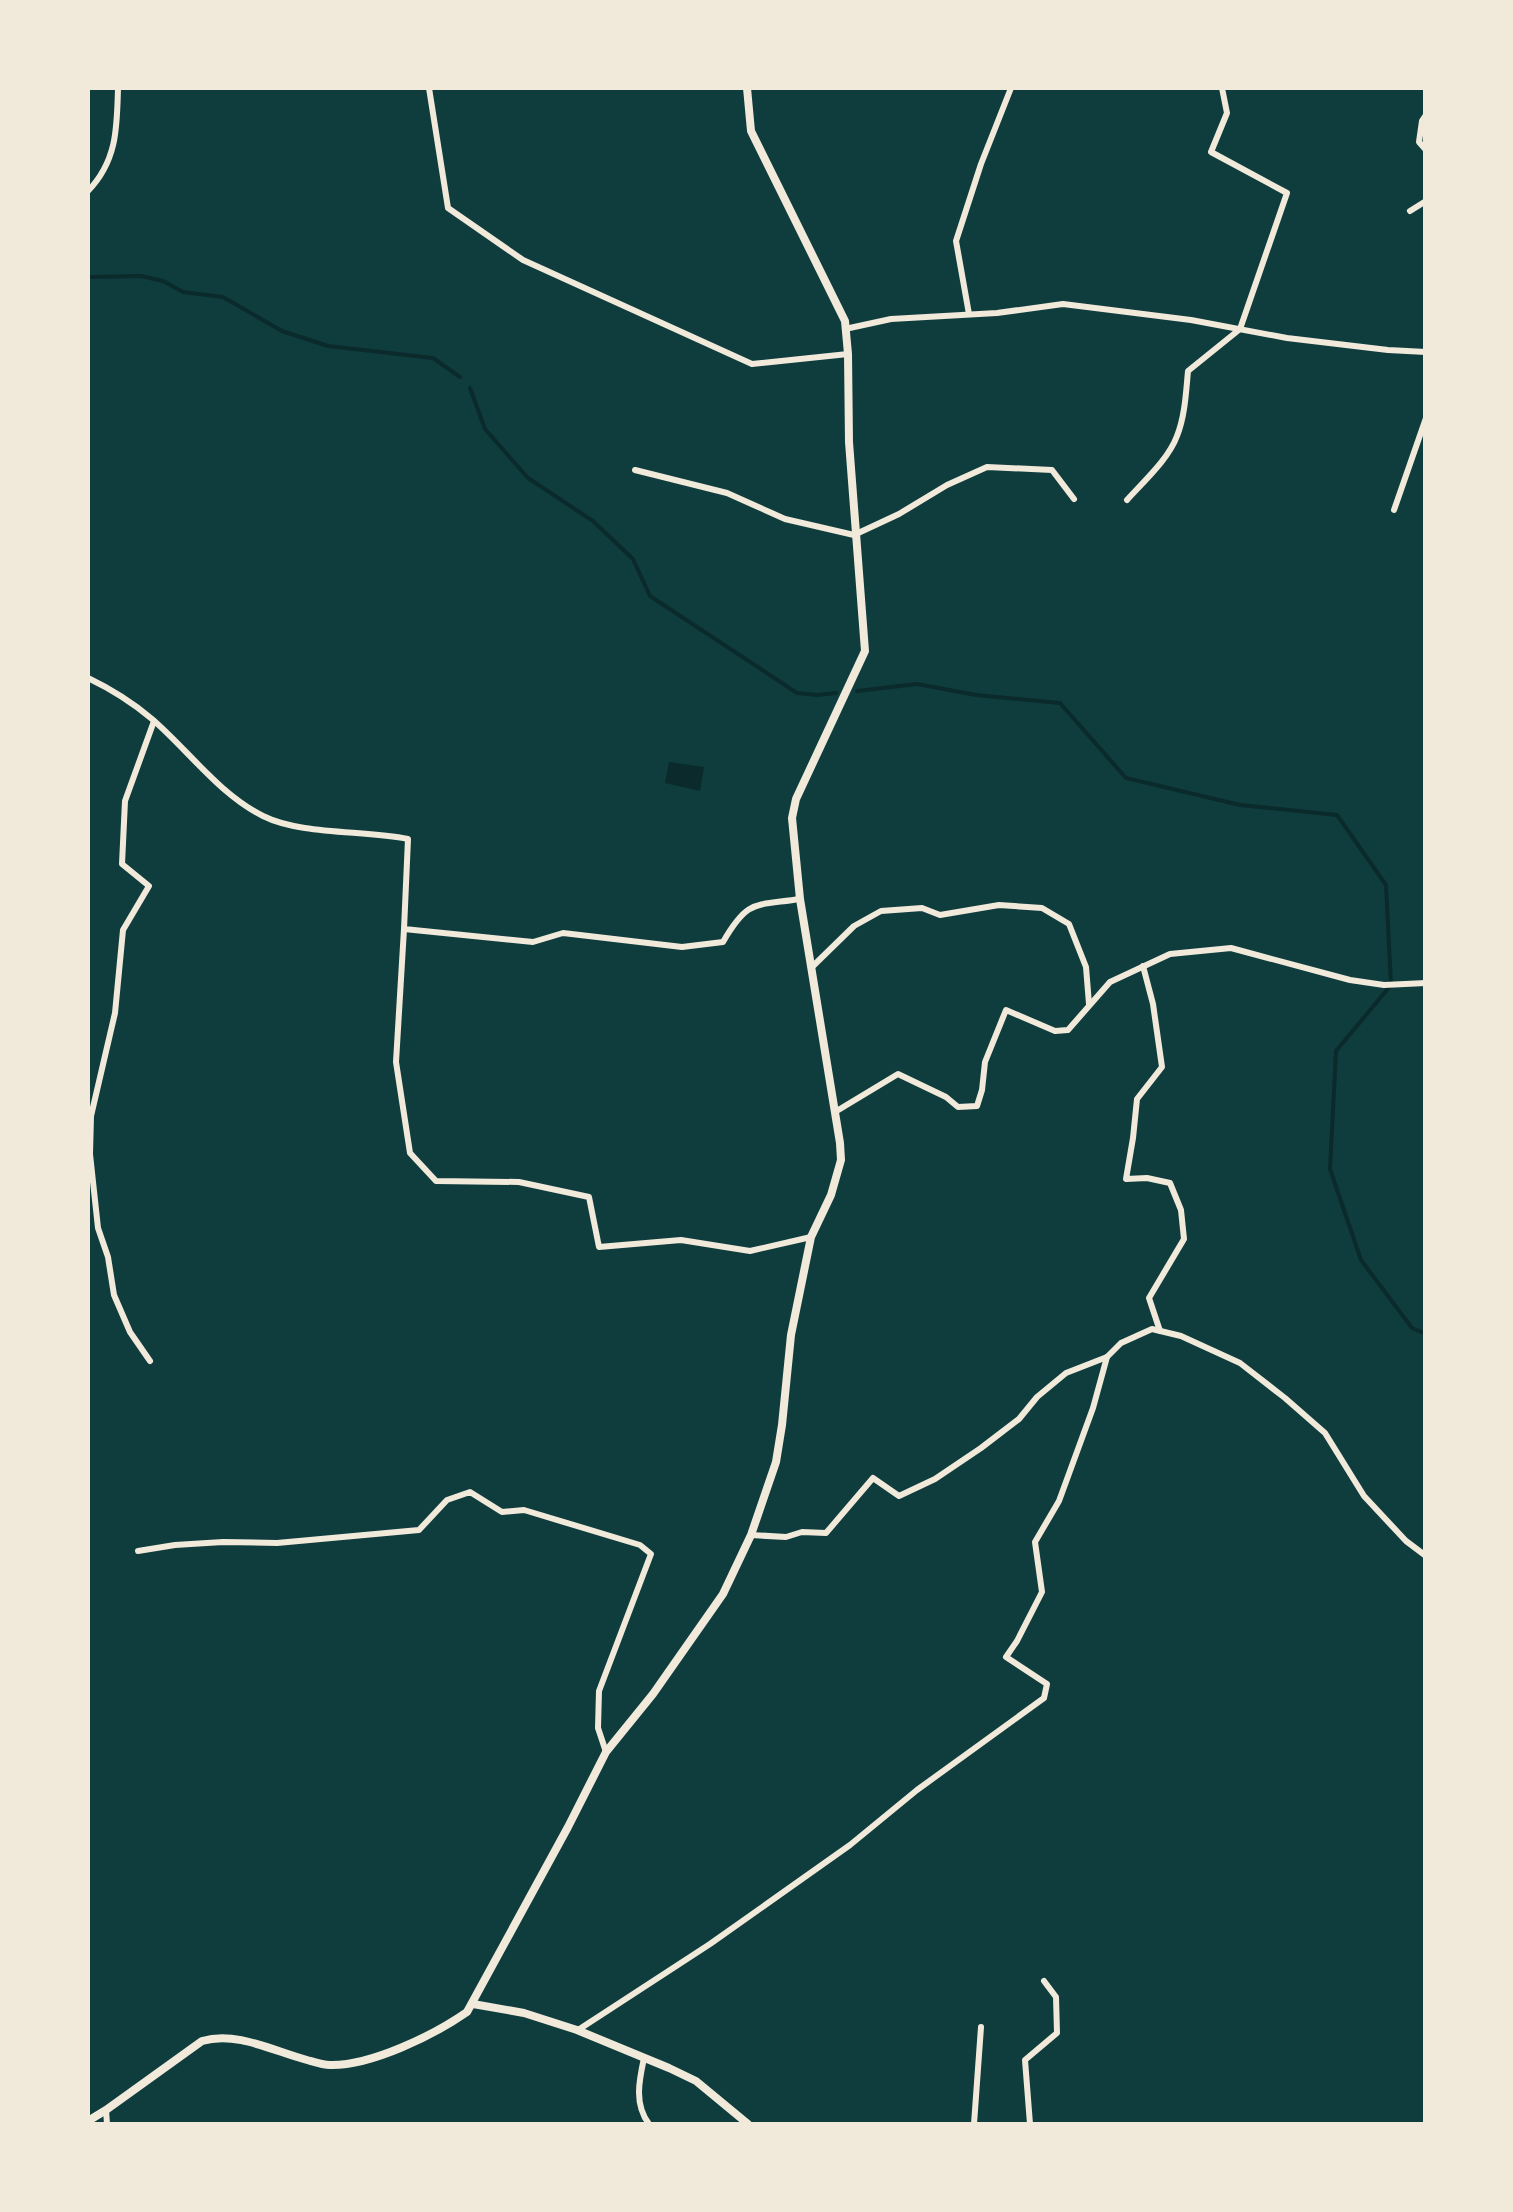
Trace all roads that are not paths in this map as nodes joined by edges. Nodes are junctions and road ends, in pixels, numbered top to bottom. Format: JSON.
{"nodes":[{"id":1,"x":118,"y":88,"type":"edge"},
{"id":2,"x":429,"y":88,"type":"edge"},
{"id":3,"x":747,"y":88,"type":"edge"},
{"id":4,"x":1011,"y":88,"type":"edge"},
{"id":5,"x":1222,"y":88,"type":"edge"},
{"id":6,"x":1426,"y":115,"type":"edge"},
{"id":7,"x":1426,"y":150,"type":"edge"},
{"id":8,"x":88,"y":191,"type":"edge"},
{"id":9,"x":1426,"y":201,"type":"edge"},
{"id":10,"x":1410,"y":211,"type":"dead end"},
{"id":11,"x":969,"y":314,"type":"junction"},
{"id":12,"x":845,"y":328,"type":"junction"},
{"id":13,"x":1240,"y":329,"type":"junction"},
{"id":14,"x":1426,"y":352,"type":"edge"},
{"id":15,"x":848,"y":354,"type":"junction"},
{"id":16,"x":1426,"y":418,"type":"edge"},
{"id":17,"x":635,"y":470,"type":"dead end"},
{"id":18,"x":1074,"y":499,"type":"dead end"},
{"id":19,"x":1127,"y":500,"type":"dead end"},
{"id":20,"x":1394,"y":510,"type":"dead end"},
{"id":21,"x":854,"y":535,"type":"junction"},
{"id":22,"x":88,"y":678,"type":"edge"},
{"id":23,"x":154,"y":720,"type":"junction"},
{"id":24,"x":800,"y":899,"type":"junction"},
{"id":25,"x":404,"y":929,"type":"junction"},
{"id":26,"x":1143,"y":966,"type":"junction"},
{"id":27,"x":811,"y":968,"type":"junction"},
{"id":28,"x":1426,"y":983,"type":"edge"},
{"id":29,"x":1090,"y":1004,"type":"junction"},
{"id":30,"x":836,"y":1112,"type":"junction"},
{"id":31,"x":811,"y":1238,"type":"junction"},
{"id":32,"x":1160,"y":1331,"type":"junction"},
{"id":33,"x":1107,"y":1357,"type":"junction"},
{"id":34,"x":150,"y":1361,"type":"dead end"},
{"id":35,"x":751,"y":1536,"type":"junction"},
{"id":36,"x":138,"y":1551,"type":"dead end"},
{"id":37,"x":1426,"y":1556,"type":"edge"},
{"id":38,"x":606,"y":1752,"type":"junction"},
{"id":39,"x":1044,"y":1981,"type":"dead end"},
{"id":40,"x":473,"y":2004,"type":"junction"},
{"id":41,"x":981,"y":2027,"type":"dead end"},
{"id":42,"x":576,"y":2030,"type":"junction"},
{"id":43,"x":644,"y":2058,"type":"junction"},
{"id":44,"x":106,"y":2110,"type":"junction"},
{"id":45,"x":88,"y":2121,"type":"edge"},
{"id":46,"x":108,"y":2124,"type":"edge"},
{"id":47,"x":649,"y":2124,"type":"edge"},
{"id":48,"x":748,"y":2124,"type":"edge"},
{"id":49,"x":974,"y":2124,"type":"edge"},
{"id":50,"x":1030,"y":2124,"type":"edge"}],
"edges":[{"from":1,"to":8,"type":"street"},
{"from":2,"to":15,"type":"street"},
{"from":3,"to":12,"type":"street"},
{"from":4,"to":11,"type":"street"},
{"from":5,"to":13,"type":"street"},
{"from":6,"to":7,"type":"street"},
{"from":9,"to":10,"type":"street"},
{"from":11,"to":12,"type":"street"},
{"from":11,"to":13,"type":"street"},
{"from":12,"to":15,"type":"street"},
{"from":13,"to":14,"type":"street"},
{"from":13,"to":19,"type":"street"},
{"from":15,"to":21,"type":"street"},
{"from":16,"to":20,"type":"street"},
{"from":17,"to":21,"type":"street"},
{"from":18,"to":21,"type":"street"},
{"from":21,"to":24,"type":"street"},
{"from":22,"to":23,"type":"street"},
{"from":23,"to":25,"type":"street"},
{"from":23,"to":34,"type":"street"},
{"from":24,"to":25,"type":"street"},
{"from":24,"to":27,"type":"street"},
{"from":25,"to":31,"type":"street"},
{"from":26,"to":28,"type":"street"},
{"from":26,"to":29,"type":"street"},
{"from":26,"to":32,"type":"street"},
{"from":27,"to":29,"type":"street"},
{"from":27,"to":30,"type":"street"},
{"from":29,"to":30,"type":"street"},
{"from":30,"to":31,"type":"street"},
{"from":31,"to":35,"type":"street"},
{"from":32,"to":33,"type":"street"},
{"from":32,"to":37,"type":"street"},
{"from":33,"to":35,"type":"street"},
{"from":33,"to":42,"type":"street"},
{"from":35,"to":38,"type":"street"},
{"from":36,"to":38,"type":"street"},
{"from":38,"to":40,"type":"street"},
{"from":39,"to":50,"type":"street"},
{"from":40,"to":42,"type":"street"},
{"from":40,"to":44,"type":"street"},
{"from":41,"to":49,"type":"street"},
{"from":42,"to":43,"type":"street"},
{"from":43,"to":47,"type":"street"},
{"from":43,"to":48,"type":"street"},
{"from":44,"to":45,"type":"street"},
{"from":44,"to":46,"type":"street"}]}
